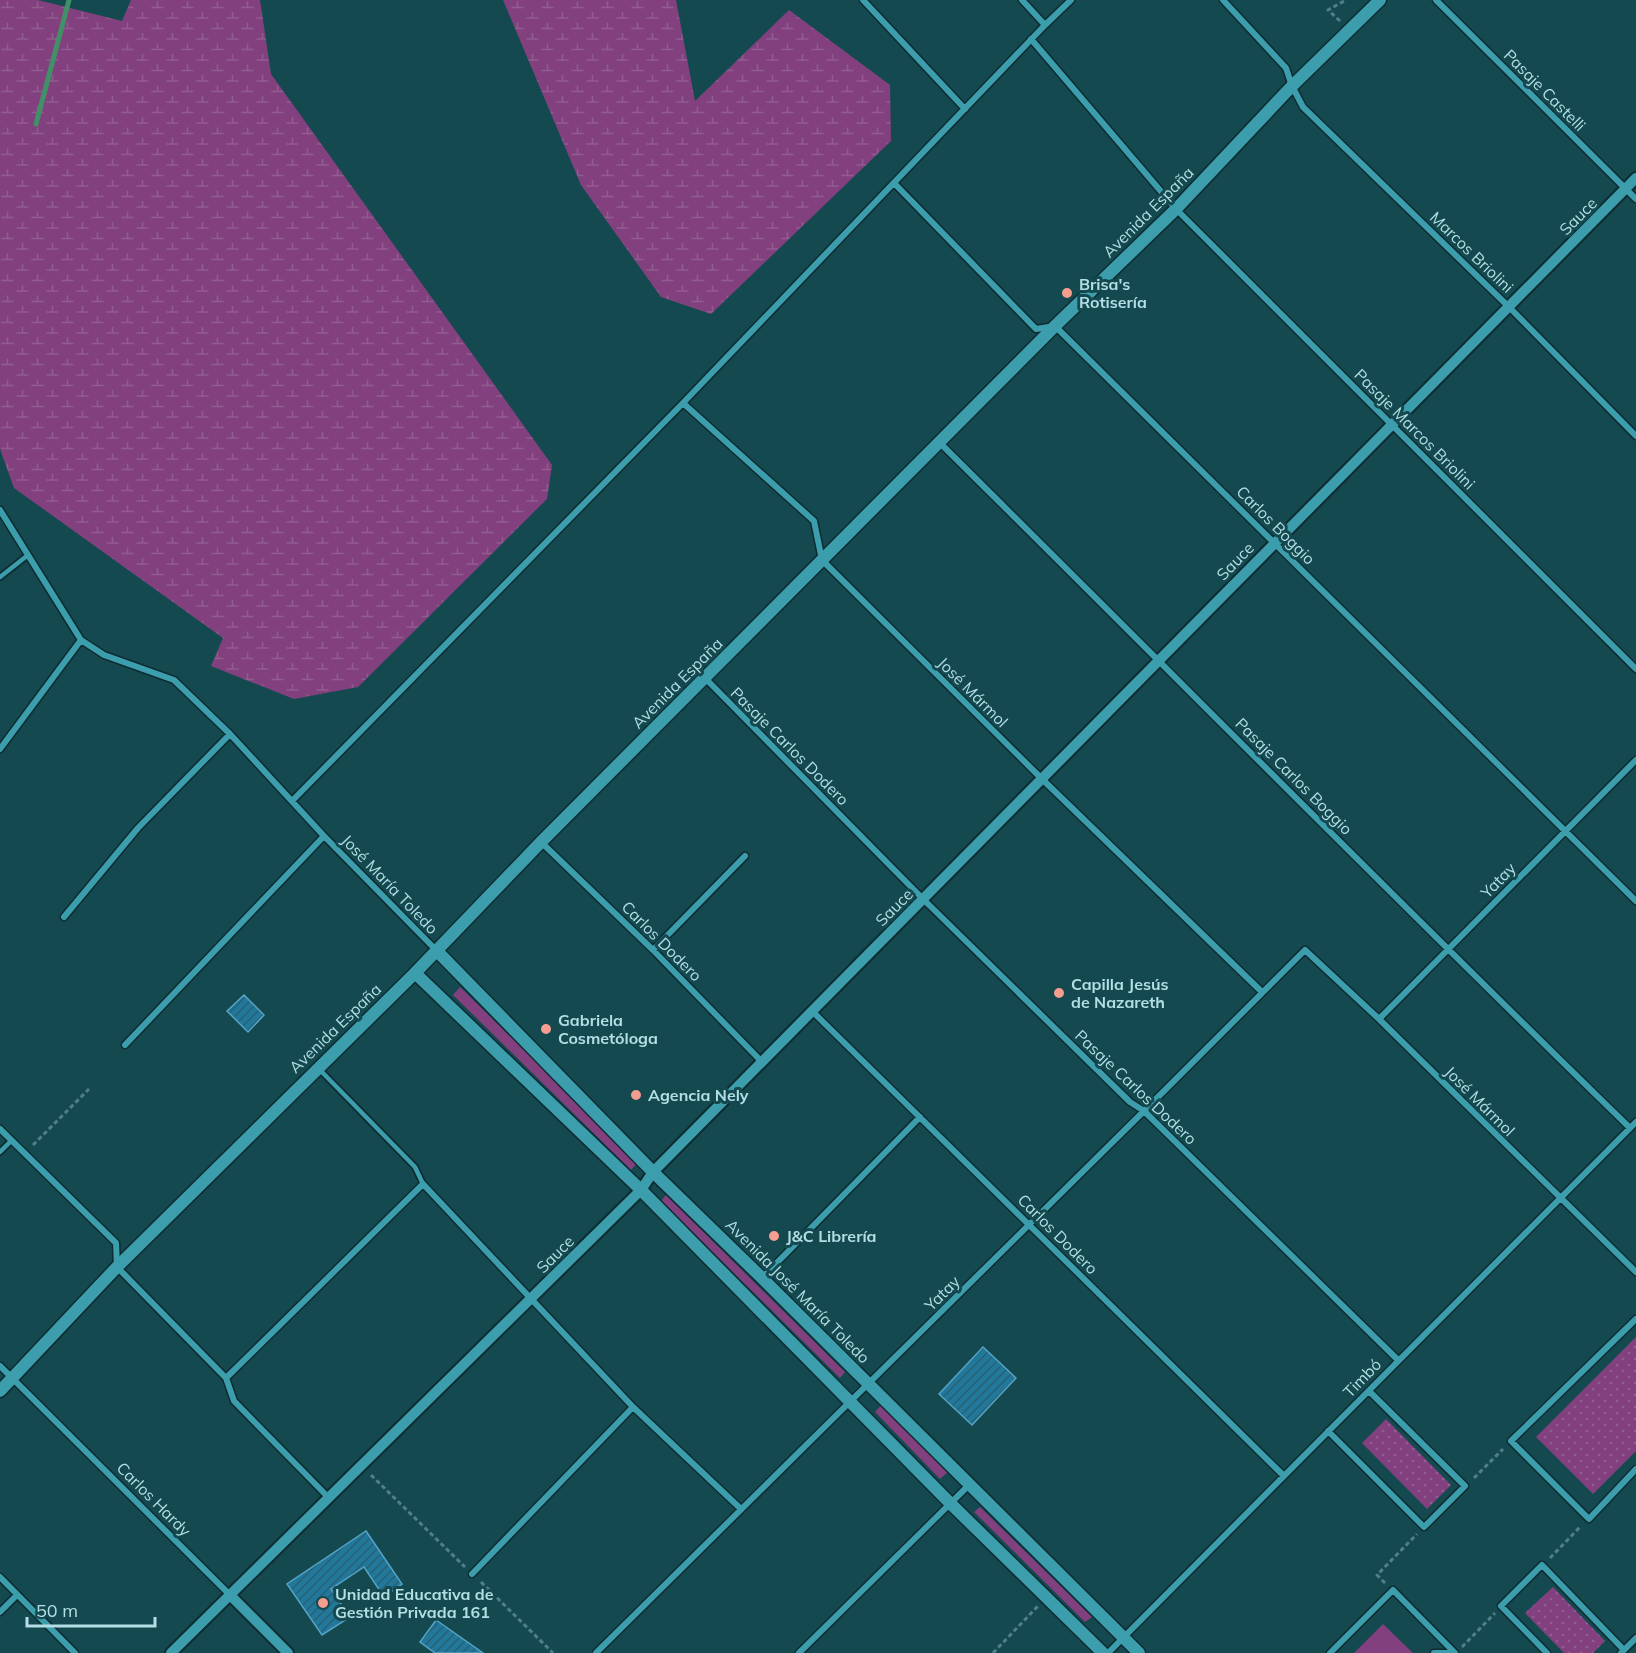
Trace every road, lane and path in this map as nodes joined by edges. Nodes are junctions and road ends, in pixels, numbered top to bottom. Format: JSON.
{"nodes":[{"id":1,"x":863,"y":0,"type":"edge"},
{"id":2,"x":1022,"y":0,"type":"edge"},
{"id":3,"x":1071,"y":0,"type":"edge"},
{"id":4,"x":1223,"y":0,"type":"edge"},
{"id":5,"x":1346,"y":0,"type":"edge"},
{"id":6,"x":1380,"y":0,"type":"edge"},
{"id":7,"x":1436,"y":0,"type":"edge"},
{"id":8,"x":1045,"y":25,"type":"junction"},
{"id":9,"x":1349,"y":30,"type":"junction"},
{"id":10,"x":1031,"y":39,"type":"junction"},
{"id":11,"x":1292,"y":86,"type":"junction"},
{"id":12,"x":965,"y":109,"type":"junction"},
{"id":13,"x":1636,"y":178,"type":"edge"},
{"id":14,"x":894,"y":183,"type":"junction"},
{"id":15,"x":1626,"y":189,"type":"junction"},
{"id":16,"x":1636,"y":199,"type":"edge"},
{"id":17,"x":1176,"y":209,"type":"junction"},
{"id":18,"x":1509,"y":306,"type":"junction"},
{"id":19,"x":1055,"y":326,"type":"junction"},
{"id":20,"x":683,"y":403,"type":"junction"},
{"id":21,"x":1391,"y":425,"type":"junction"},
{"id":22,"x":1636,"y":436,"type":"edge"},
{"id":23,"x":940,"y":442,"type":"junction"},
{"id":24,"x":0,"y":510,"type":"edge"},
{"id":25,"x":1275,"y":542,"type":"junction"},
{"id":26,"x":28,"y":555,"type":"junction"},
{"id":27,"x":822,"y":560,"type":"junction"},
{"id":28,"x":0,"y":577,"type":"edge"},
{"id":29,"x":81,"y":640,"type":"junction"},
{"id":30,"x":1160,"y":660,"type":"junction"},
{"id":31,"x":1636,"y":669,"type":"edge"},
{"id":32,"x":705,"y":678,"type":"junction"},
{"id":33,"x":230,"y":734,"type":"junction"},
{"id":34,"x":0,"y":749,"type":"edge"},
{"id":35,"x":1636,"y":760,"type":"edge"},
{"id":36,"x":1042,"y":779,"type":"junction"},
{"id":37,"x":292,"y":801,"type":"junction"},
{"id":38,"x":1565,"y":831,"type":"junction"},
{"id":39,"x":324,"y":836,"type":"junction"},
{"id":40,"x":541,"y":842,"type":"junction"},
{"id":41,"x":745,"y":856,"type":"dead end"},
{"id":42,"x":923,"y":899,"type":"junction"},
{"id":43,"x":1636,"y":901,"type":"edge"},
{"id":44,"x":64,"y":917,"type":"dead end"},
{"id":45,"x":653,"y":950,"type":"junction"},
{"id":46,"x":1305,"y":950,"type":"joint"},
{"id":47,"x":1448,"y":950,"type":"junction"},
{"id":48,"x":437,"y":951,"type":"junction"},
{"id":49,"x":415,"y":974,"type":"junction"},
{"id":50,"x":1262,"y":992,"type":"junction"},
{"id":51,"x":812,"y":1011,"type":"junction"},
{"id":52,"x":1379,"y":1019,"type":"junction"},
{"id":53,"x":125,"y":1045,"type":"dead end"},
{"id":54,"x":762,"y":1062,"type":"junction"},
{"id":55,"x":318,"y":1068,"type":"junction"},
{"id":56,"x":88,"y":1089,"type":"dead end"},
{"id":57,"x":1144,"y":1112,"type":"junction"},
{"id":58,"x":920,"y":1117,"type":"junction"},
{"id":59,"x":1636,"y":1122,"type":"edge"},
{"id":60,"x":1630,"y":1128,"type":"junction"},
{"id":61,"x":0,"y":1129,"type":"edge"},
{"id":62,"x":11,"y":1141,"type":"junction"},
{"id":63,"x":0,"y":1152,"type":"edge"},
{"id":64,"x":24,"y":1154,"type":"junction"},
{"id":65,"x":652,"y":1172,"type":"junction"},
{"id":66,"x":423,"y":1184,"type":"junction"},
{"id":67,"x":641,"y":1190,"type":"junction"},
{"id":68,"x":1560,"y":1198,"type":"junction"},
{"id":69,"x":1029,"y":1225,"type":"junction"},
{"id":70,"x":117,"y":1267,"type":"junction"},
{"id":71,"x":1636,"y":1272,"type":"edge"},
{"id":72,"x":762,"y":1278,"type":"junction"},
{"id":73,"x":531,"y":1299,"type":"junction"},
{"id":74,"x":1636,"y":1319,"type":"edge"},
{"id":75,"x":1398,"y":1360,"type":"junction"},
{"id":76,"x":0,"y":1366,"type":"edge"},
{"id":77,"x":226,"y":1378,"type":"junction"},
{"id":78,"x":12,"y":1379,"type":"junction"},
{"id":79,"x":869,"y":1384,"type":"junction"},
{"id":80,"x":0,"y":1390,"type":"edge"},
{"id":81,"x":1369,"y":1391,"type":"junction"},
{"id":82,"x":850,"y":1402,"type":"junction"},
{"id":83,"x":633,"y":1407,"type":"junction"},
{"id":84,"x":1328,"y":1431,"type":"junction"},
{"id":85,"x":1510,"y":1441,"type":"junction"},
{"id":86,"x":362,"y":1465,"type":"junction"},
{"id":87,"x":1636,"y":1469,"type":"edge"},
{"id":88,"x":1284,"y":1476,"type":"junction"},
{"id":89,"x":970,"y":1484,"type":"junction"},
{"id":90,"x":1465,"y":1486,"type":"junction"},
{"id":91,"x":328,"y":1498,"type":"junction"},
{"id":92,"x":950,"y":1503,"type":"junction"},
{"id":93,"x":741,"y":1509,"type":"junction"},
{"id":94,"x":1589,"y":1519,"type":"junction"},
{"id":95,"x":1424,"y":1527,"type":"junction"},
{"id":96,"x":1542,"y":1565,"type":"junction"},
{"id":97,"x":472,"y":1574,"type":"junction"},
{"id":98,"x":0,"y":1577,"type":"edge"},
{"id":99,"x":1392,"y":1590,"type":"junction"},
{"id":100,"x":230,"y":1595,"type":"junction"},
{"id":101,"x":17,"y":1596,"type":"junction"},
{"id":102,"x":1045,"y":1598,"type":"junction"},
{"id":103,"x":1501,"y":1606,"type":"junction"},
{"id":104,"x":0,"y":1612,"type":"edge"},
{"id":105,"x":1124,"y":1637,"type":"junction"},
{"id":106,"x":1636,"y":1638,"type":"edge"},
{"id":107,"x":1623,"y":1651,"type":"edge"},
{"id":108,"x":75,"y":1653,"type":"edge"},
{"id":109,"x":171,"y":1653,"type":"edge"},
{"id":110,"x":288,"y":1653,"type":"edge"},
{"id":111,"x":553,"y":1653,"type":"edge"},
{"id":112,"x":596,"y":1653,"type":"edge"},
{"id":113,"x":799,"y":1653,"type":"edge"},
{"id":114,"x":993,"y":1653,"type":"edge"},
{"id":115,"x":1103,"y":1653,"type":"edge"},
{"id":116,"x":1108,"y":1653,"type":"edge"},
{"id":117,"x":1139,"y":1653,"type":"edge"},
{"id":118,"x":1330,"y":1653,"type":"edge"},
{"id":119,"x":1434,"y":1653,"type":"edge"},
{"id":120,"x":1447,"y":1653,"type":"edge"},
{"id":121,"x":1456,"y":1653,"type":"edge"},
{"id":122,"x":1547,"y":1653,"type":"edge"}],
"edges":[{"from":1,"to":12,"type":"street"},
{"from":2,"to":8,"type":"street"},
{"from":3,"to":8,"type":"street"},
{"from":4,"to":11,"type":"street","name":"Marcos Briolini"},
{"from":5,"to":9,"type":"path"},
{"from":6,"to":9,"type":"main road","name":"Avenida España"},
{"from":7,"to":15,"type":"street","name":"Pasaje Castelli"},
{"from":8,"to":10,"type":"street"},
{"from":9,"to":11,"type":"main road","name":"Avenida España"},
{"from":10,"to":12,"type":"street"},
{"from":10,"to":17,"type":"street","name":"Pasaje Marcos Briolini"},
{"from":11,"to":17,"type":"main road","name":"Avenida España"},
{"from":11,"to":18,"type":"street","name":"Marcos Briolini"},
{"from":12,"to":14,"type":"street"},
{"from":13,"to":15,"type":"street","name":"Sauce"},
{"from":14,"to":19,"type":"street"},
{"from":14,"to":20,"type":"street"},
{"from":15,"to":16,"type":"street","name":"Pasaje Castelli"},
{"from":15,"to":18,"type":"street","name":"Sauce"},
{"from":17,"to":19,"type":"main road","name":"Avenida España"},
{"from":17,"to":21,"type":"street","name":"Pasaje Marcos Briolini"},
{"from":18,"to":21,"type":"street","name":"Sauce"},
{"from":18,"to":22,"type":"street","name":"Marcos Briolini"},
{"from":19,"to":23,"type":"main road","name":"Avenida España"},
{"from":19,"to":25,"type":"street","name":"Carlos Boggio"},
{"from":20,"to":27,"type":"street"},
{"from":20,"to":37,"type":"street"},
{"from":21,"to":25,"type":"street","name":"Sauce"},
{"from":21,"to":31,"type":"street","name":"Pasaje Marcos Briolini"},
{"from":23,"to":27,"type":"main road","name":"Avenida España"},
{"from":23,"to":30,"type":"street","name":"Pasaje Carlos Boggio"},
{"from":24,"to":26,"type":"street"},
{"from":25,"to":30,"type":"street","name":"Sauce"},
{"from":25,"to":38,"type":"street","name":"Carlos Boggio"},
{"from":26,"to":28,"type":"lane"},
{"from":26,"to":29,"type":"street"},
{"from":27,"to":32,"type":"main road","name":"Avenida España"},
{"from":27,"to":36,"type":"street","name":"José Mármol"},
{"from":29,"to":33,"type":"street","name":"José María Toledo"},
{"from":29,"to":34,"type":"street"},
{"from":30,"to":36,"type":"street","name":"Sauce"},
{"from":30,"to":47,"type":"street","name":"Pasaje Carlos Boggio"},
{"from":32,"to":40,"type":"main road","name":"Avenida España"},
{"from":32,"to":42,"type":"street","name":"Pasaje Carlos Dodero"},
{"from":33,"to":37,"type":"street","name":"José María Toledo"},
{"from":33,"to":44,"type":"street"},
{"from":35,"to":38,"type":"street","name":"Yatay"},
{"from":36,"to":42,"type":"street","name":"Sauce"},
{"from":36,"to":50,"type":"street","name":"José Mármol"},
{"from":37,"to":39,"type":"street","name":"José María Toledo"},
{"from":38,"to":43,"type":"street","name":"Carlos Boggio"},
{"from":38,"to":47,"type":"street","name":"Yatay"},
{"from":39,"to":48,"type":"street","name":"José María Toledo"},
{"from":39,"to":53,"type":"street"},
{"from":40,"to":45,"type":"street","name":"Carlos Dodero"},
{"from":40,"to":48,"type":"main road","name":"Avenida España"},
{"from":41,"to":45,"type":"street"},
{"from":42,"to":51,"type":"street","name":"Sauce"},
{"from":42,"to":57,"type":"street","name":"Pasaje Carlos Dodero"},
{"from":45,"to":54,"type":"street","name":"Carlos Dodero"},
{"from":46,"to":50,"type":"street","name":"Yatay"},
{"from":46,"to":52,"type":"street","name":"José Mármol"},
{"from":47,"to":52,"type":"street","name":"Yatay"},
{"from":47,"to":60,"type":"street","name":"Pasaje Carlos Boggio"},
{"from":48,"to":49,"type":"main road","name":"Avenida España"},
{"from":48,"to":65,"type":"main road","name":"Avenida José María Toledo"},
{"from":49,"to":55,"type":"main road","name":"Avenida España"},
{"from":49,"to":67,"type":"main road"},
{"from":50,"to":57,"type":"street","name":"Yatay"},
{"from":51,"to":54,"type":"street","name":"Sauce"},
{"from":51,"to":58,"type":"street","name":"Carlos Dodero"},
{"from":52,"to":68,"type":"street","name":"José Mármol"},
{"from":54,"to":65,"type":"street","name":"Sauce"},
{"from":55,"to":66,"type":"lane"},
{"from":55,"to":70,"type":"main road","name":"Avenida España"},
{"from":56,"to":64,"type":"path"},
{"from":57,"to":69,"type":"street","name":"Yatay"},
{"from":57,"to":75,"type":"street","name":"Pasaje Carlos Dodero"},
{"from":58,"to":69,"type":"street","name":"Carlos Dodero"},
{"from":58,"to":72,"type":"street"},
{"from":59,"to":60,"type":"street","name":"Timbó"},
{"from":60,"to":68,"type":"street","name":"Timbó"},
{"from":61,"to":62,"type":"street"},
{"from":62,"to":63,"type":"lane"},
{"from":62,"to":64,"type":"street"},
{"from":64,"to":70,"type":"street"},
{"from":65,"to":67,"type":"street","name":"Sauce"},
{"from":65,"to":72,"type":"main road","name":"Avenida José María Toledo"},
{"from":66,"to":73,"type":"street"},
{"from":66,"to":77,"type":"street"},
{"from":67,"to":73,"type":"street","name":"Sauce"},
{"from":67,"to":82,"type":"main road"},
{"from":68,"to":71,"type":"street","name":"José Mármol"},
{"from":68,"to":75,"type":"street","name":"Timbó"},
{"from":69,"to":79,"type":"street","name":"Yatay"},
{"from":69,"to":88,"type":"street","name":"Carlos Dodero"},
{"from":70,"to":77,"type":"street"},
{"from":70,"to":78,"type":"main road","name":"Avenida España"},
{"from":72,"to":79,"type":"main road","name":"Avenida José María Toledo"},
{"from":73,"to":83,"type":"street"},
{"from":73,"to":86,"type":"street","name":"Sauce"},
{"from":74,"to":85,"type":"street"},
{"from":75,"to":81,"type":"street","name":"Timbó"},
{"from":76,"to":78,"type":"street","name":"Carlos Hardy"},
{"from":77,"to":91,"type":"street"},
{"from":78,"to":80,"type":"main road","name":"Avenida España"},
{"from":78,"to":100,"type":"street","name":"Carlos Hardy"},
{"from":79,"to":82,"type":"street","name":"Yatay"},
{"from":79,"to":89,"type":"main road","name":"Avenida José María Toledo"},
{"from":81,"to":84,"type":"street","name":"Timbó"},
{"from":81,"to":90,"type":"street"},
{"from":82,"to":92,"type":"main road"},
{"from":82,"to":93,"type":"street","name":"Yatay"},
{"from":83,"to":93,"type":"street"},
{"from":83,"to":97,"type":"street"},
{"from":84,"to":88,"type":"street","name":"Timbó"},
{"from":84,"to":95,"type":"street"},
{"from":85,"to":90,"type":"path"},
{"from":85,"to":94,"type":"street"},
{"from":86,"to":91,"type":"street","name":"Sauce"},
{"from":86,"to":97,"type":"path"},
{"from":87,"to":94,"type":"street"},
{"from":88,"to":105,"type":"street","name":"Timbó"},
{"from":89,"to":92,"type":"street"},
{"from":89,"to":105,"type":"main road","name":"Avenida José María Toledo"},
{"from":90,"to":95,"type":"street"},
{"from":91,"to":100,"type":"street","name":"Sauce"},
{"from":92,"to":102,"type":"main road"},
{"from":92,"to":113,"type":"street"},
{"from":93,"to":112,"type":"street","name":"Yatay"},
{"from":94,"to":96,"type":"path"},
{"from":95,"to":99,"type":"path"},
{"from":96,"to":103,"type":"street"},
{"from":96,"to":107,"type":"street"},
{"from":97,"to":111,"type":"path"},
{"from":98,"to":101,"type":"street"},
{"from":99,"to":118,"type":"street"},
{"from":99,"to":121,"type":"street"},
{"from":100,"to":109,"type":"street","name":"Sauce"},
{"from":100,"to":110,"type":"street","name":"Carlos Hardy"},
{"from":101,"to":104,"type":"street"},
{"from":101,"to":108,"type":"street"},
{"from":102,"to":114,"type":"path"},
{"from":102,"to":115,"type":"main road"},
{"from":103,"to":121,"type":"path"},
{"from":103,"to":122,"type":"street"},
{"from":105,"to":116,"type":"street","name":"Timbó"},
{"from":105,"to":117,"type":"main road","name":"Avenida José María Toledo"},
{"from":106,"to":107,"type":"street"},
{"from":119,"to":120,"type":"street"}]}
